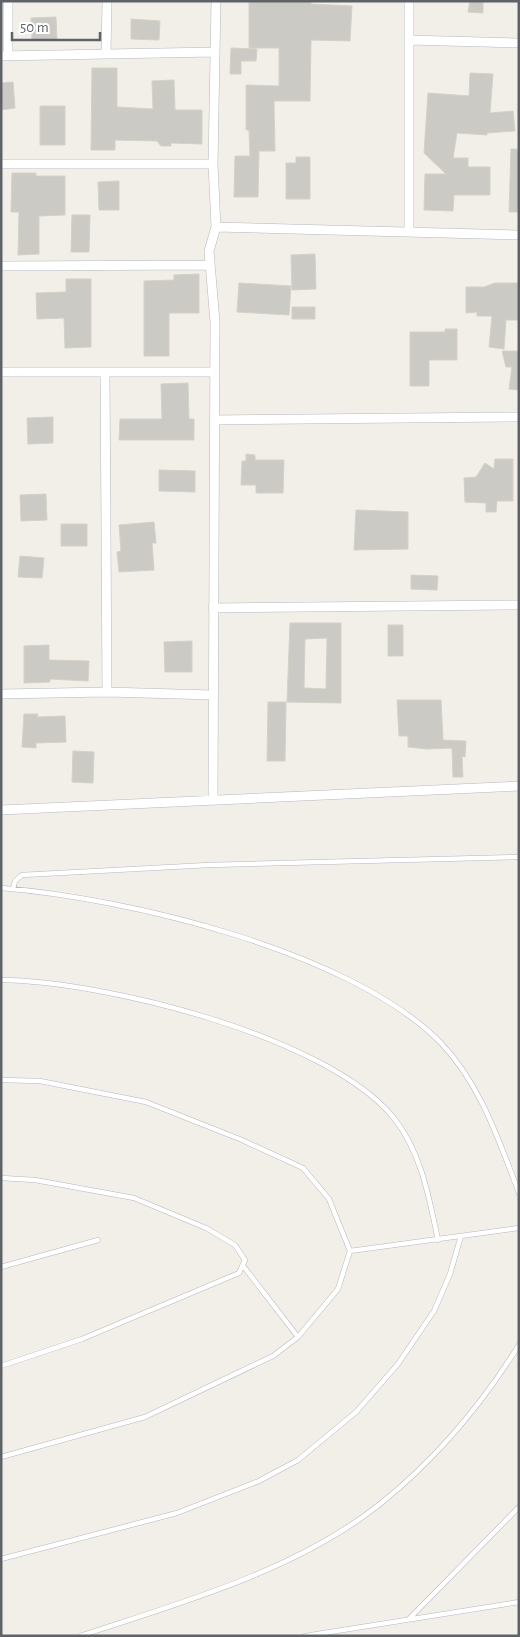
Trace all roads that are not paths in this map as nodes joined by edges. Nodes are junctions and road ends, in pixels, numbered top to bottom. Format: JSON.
{"nodes":[{"id":1,"x":8,"y":1,"type":"edge"},
{"id":2,"x":107,"y":1,"type":"edge"},
{"id":3,"x":216,"y":1,"type":"edge"},
{"id":4,"x":409,"y":1,"type":"edge"},
{"id":5,"x":409,"y":40,"type":"junction"},
{"id":6,"x":519,"y":43,"type":"edge"},
{"id":7,"x":215,"y":52,"type":"junction"},
{"id":8,"x":106,"y":54,"type":"junction"},
{"id":9,"x":5,"y":56,"type":"edge"},
{"id":10,"x":1,"y":164,"type":"edge"},
{"id":11,"x":213,"y":164,"type":"junction"},
{"id":12,"x":216,"y":226,"type":"junction"},
{"id":13,"x":409,"y":232,"type":"junction"},
{"id":14,"x":519,"y":235,"type":"edge"},
{"id":15,"x":210,"y":265,"type":"junction"},
{"id":16,"x":1,"y":266,"type":"edge"},
{"id":17,"x":1,"y":372,"type":"edge"},
{"id":18,"x":105,"y":372,"type":"junction"},
{"id":19,"x":215,"y":372,"type":"junction"},
{"id":20,"x":519,"y":417,"type":"edge"},
{"id":21,"x":215,"y":420,"type":"junction"},
{"id":22,"x":519,"y":605,"type":"edge"},
{"id":23,"x":213,"y":608,"type":"junction"},
{"id":24,"x":107,"y":692,"type":"junction"},
{"id":25,"x":1,"y":694,"type":"edge"},
{"id":26,"x":213,"y":695,"type":"junction"},
{"id":27,"x":519,"y":786,"type":"edge"},
{"id":28,"x":213,"y":801,"type":"junction"},
{"id":29,"x":1,"y":810,"type":"edge"},
{"id":30,"x":519,"y":857,"type":"edge"},
{"id":31,"x":1,"y":888,"type":"edge"},
{"id":32,"x":13,"y":889,"type":"junction"},
{"id":33,"x":1,"y":980,"type":"edge"},
{"id":34,"x":1,"y":1080,"type":"edge"},
{"id":35,"x":1,"y":1178,"type":"edge"},
{"id":36,"x":519,"y":1194,"type":"edge"},
{"id":37,"x":519,"y":1228,"type":"edge"},
{"id":38,"x":461,"y":1236,"type":"junction"},
{"id":39,"x":98,"y":1240,"type":"dead end"},
{"id":40,"x":438,"y":1240,"type":"junction"},
{"id":41,"x":350,"y":1251,"type":"junction"},
{"id":42,"x":1,"y":1267,"type":"edge"},
{"id":43,"x":244,"y":1267,"type":"junction"},
{"id":44,"x":298,"y":1336,"type":"junction"},
{"id":45,"x":519,"y":1344,"type":"edge"},
{"id":46,"x":1,"y":1366,"type":"edge"},
{"id":47,"x":1,"y":1457,"type":"edge"},
{"id":48,"x":519,"y":1507,"type":"edge"},
{"id":49,"x":1,"y":1559,"type":"edge"},
{"id":50,"x":519,"y":1602,"type":"edge"},
{"id":51,"x":408,"y":1620,"type":"junction"},
{"id":52,"x":80,"y":1636,"type":"edge"},
{"id":53,"x":305,"y":1636,"type":"edge"}],
"edges":[{"from":1,"to":9,"type":"street"},
{"from":2,"to":8,"type":"street"},
{"from":3,"to":7,"type":"street"},
{"from":4,"to":5,"type":"street"},
{"from":5,"to":6,"type":"street"},
{"from":5,"to":13,"type":"street"},
{"from":7,"to":8,"type":"street"},
{"from":7,"to":11,"type":"street"},
{"from":8,"to":9,"type":"street"},
{"from":10,"to":11,"type":"street"},
{"from":11,"to":12,"type":"street"},
{"from":12,"to":13,"type":"street"},
{"from":12,"to":15,"type":"street"},
{"from":13,"to":14,"type":"street"},
{"from":15,"to":16,"type":"street"},
{"from":15,"to":19,"type":"street"},
{"from":17,"to":18,"type":"street"},
{"from":18,"to":19,"type":"street"},
{"from":18,"to":24,"type":"street"},
{"from":19,"to":21,"type":"street"},
{"from":20,"to":21,"type":"street"},
{"from":21,"to":23,"type":"street"},
{"from":22,"to":23,"type":"street"},
{"from":23,"to":26,"type":"street"},
{"from":24,"to":25,"type":"street"},
{"from":24,"to":26,"type":"street"},
{"from":26,"to":28,"type":"street"},
{"from":27,"to":28,"type":"street"},
{"from":28,"to":29,"type":"street"},
{"from":30,"to":32,"type":"lane"},
{"from":31,"to":32,"type":"lane"},
{"from":32,"to":36,"type":"lane"},
{"from":33,"to":40,"type":"lane"},
{"from":34,"to":41,"type":"lane"},
{"from":35,"to":43,"type":"lane"},
{"from":37,"to":38,"type":"lane"},
{"from":38,"to":40,"type":"lane"},
{"from":38,"to":49,"type":"lane"},
{"from":39,"to":42,"type":"lane"},
{"from":40,"to":41,"type":"lane"},
{"from":41,"to":44,"type":"lane"},
{"from":43,"to":44,"type":"lane"},
{"from":43,"to":46,"type":"lane"},
{"from":44,"to":47,"type":"lane"},
{"from":45,"to":52,"type":"lane"},
{"from":48,"to":51,"type":"lane"},
{"from":50,"to":51,"type":"lane"},
{"from":51,"to":53,"type":"lane"}]}
